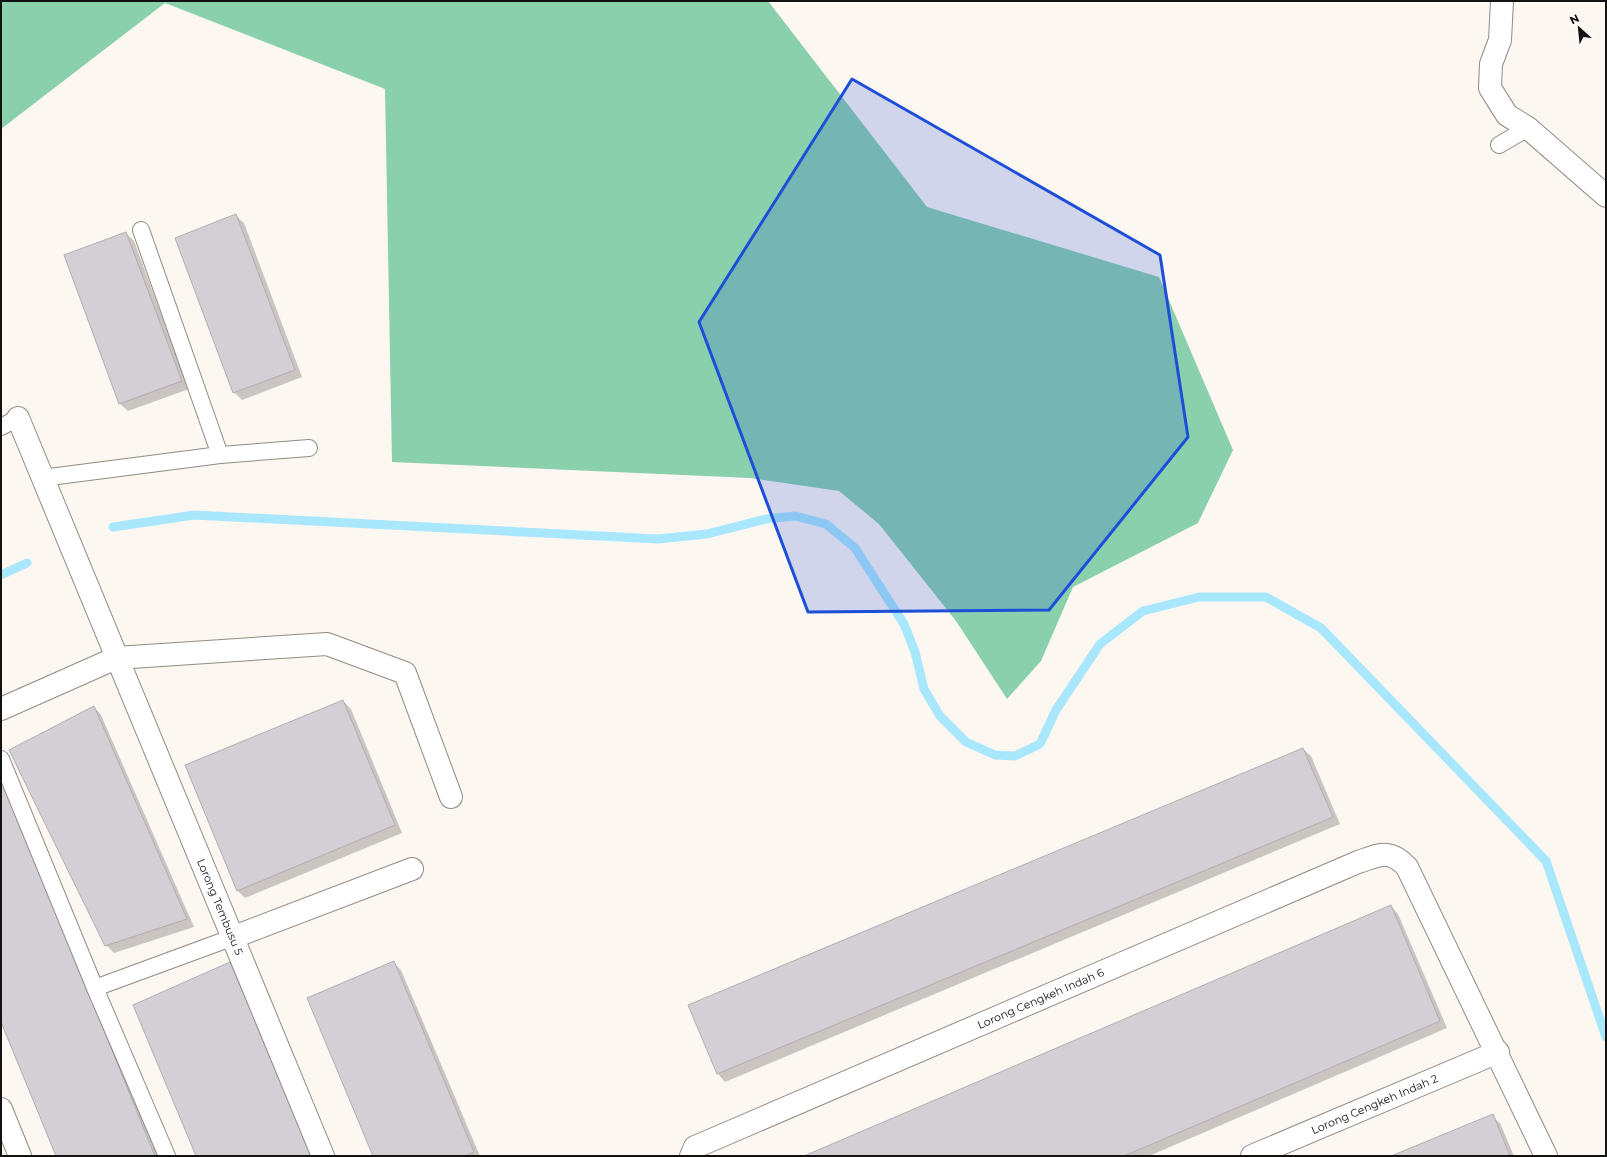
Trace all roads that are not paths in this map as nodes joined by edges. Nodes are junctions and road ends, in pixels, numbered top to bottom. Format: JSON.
{"nodes":[{"id":1,"x":1502,"y":1,"type":"edge"},
{"id":2,"x":1528,"y":128,"type":"junction"},
{"id":3,"x":1499,"y":145,"type":"dead end"},
{"id":4,"x":1606,"y":196,"type":"edge"},
{"id":5,"x":141,"y":230,"type":"dead end"},
{"id":6,"x":9,"y":422,"type":"edge"},
{"id":7,"x":309,"y":448,"type":"dead end"},
{"id":8,"x":220,"y":455,"type":"junction"},
{"id":9,"x":42,"y":478,"type":"junction"},
{"id":10,"x":116,"y":658,"type":"junction"},
{"id":11,"x":1,"y":710,"type":"edge"},
{"id":12,"x":1,"y":759,"type":"edge"},
{"id":13,"x":451,"y":797,"type":"dead end"},
{"id":14,"x":412,"y":869,"type":"dead end"},
{"id":15,"x":231,"y":938,"type":"junction"},
{"id":16,"x":95,"y":988,"type":"junction"},
{"id":17,"x":1498,"y":1052,"type":"junction"},
{"id":18,"x":2,"y":1112,"type":"edge"},
{"id":19,"x":20,"y":1156,"type":"edge"},
{"id":20,"x":167,"y":1156,"type":"edge"},
{"id":21,"x":323,"y":1156,"type":"edge"},
{"id":22,"x":691,"y":1156,"type":"edge"},
{"id":23,"x":1252,"y":1156,"type":"edge"},
{"id":24,"x":1546,"y":1156,"type":"edge"}],
"edges":[{"from":1,"to":2,"type":"street"},
{"from":2,"to":3,"type":"lane"},
{"from":2,"to":4,"type":"street"},
{"from":5,"to":8,"type":"lane"},
{"from":6,"to":9,"type":"street","name":"Lorong Tembusu 5"},
{"from":7,"to":8,"type":"lane"},
{"from":8,"to":9,"type":"lane"},
{"from":9,"to":10,"type":"street","name":"Lorong Tembusu 5"},
{"from":10,"to":11,"type":"street"},
{"from":10,"to":13,"type":"street"},
{"from":10,"to":15,"type":"street","name":"Lorong Tembusu 5"},
{"from":12,"to":16,"type":"lane"},
{"from":14,"to":15,"type":"street"},
{"from":15,"to":16,"type":"lane"},
{"from":15,"to":21,"type":"street","name":"Lorong Tembusu 5"},
{"from":16,"to":20,"type":"lane"},
{"from":17,"to":22,"type":"street","name":"Lorong Cengkeh Indah 6"},
{"from":17,"to":23,"type":"street","name":"Lorong Cengkeh Indah 2"},
{"from":17,"to":24,"type":"street"},
{"from":18,"to":19,"type":"street"}]}
